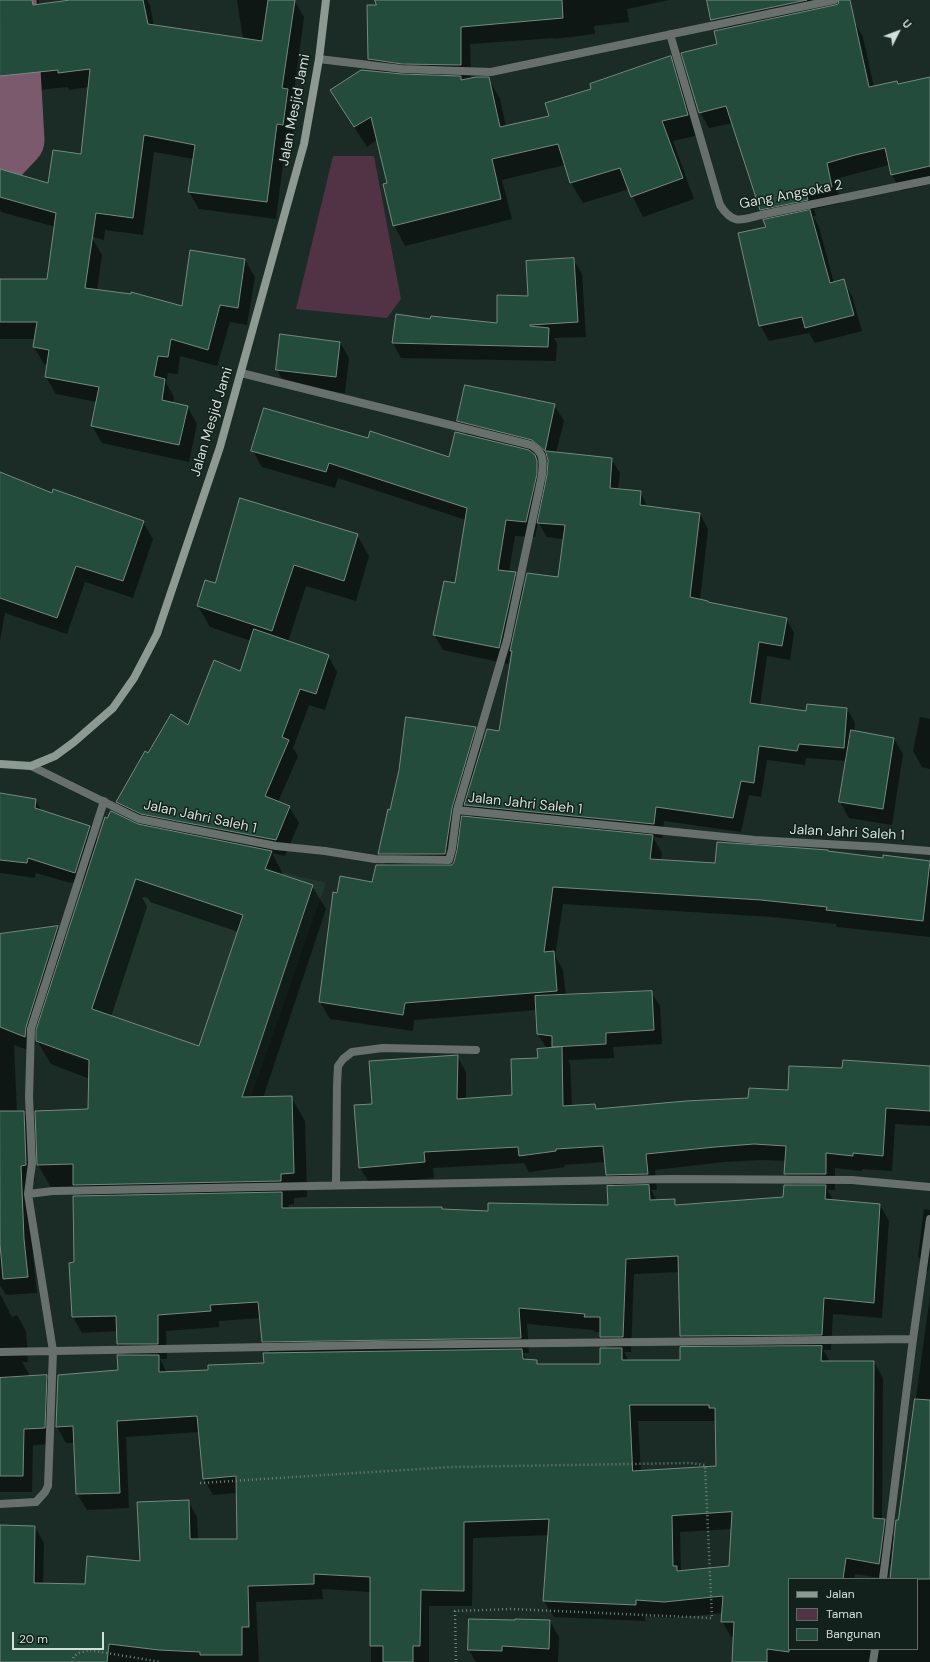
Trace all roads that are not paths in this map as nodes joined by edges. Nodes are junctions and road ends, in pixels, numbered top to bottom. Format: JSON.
{"nodes":[{"id":1,"x":326,"y":0,"type":"edge"},
{"id":2,"x":834,"y":0,"type":"edge"},
{"id":3,"x":670,"y":34,"type":"junction"},
{"id":4,"x":319,"y":59,"type":"junction"},
{"id":5,"x":930,"y":180,"type":"edge"},
{"id":6,"x":240,"y":373,"type":"junction"},
{"id":7,"x":0,"y":764,"type":"edge"},
{"id":8,"x":31,"y":766,"type":"junction"},
{"id":9,"x":104,"y":801,"type":"junction"},
{"id":10,"x":457,"y":810,"type":"junction"},
{"id":11,"x":930,"y":851,"type":"edge"},
{"id":12,"x":476,"y":1050,"type":"dead end"},
{"id":13,"x":336,"y":1184,"type":"junction"},
{"id":14,"x":930,"y":1187,"type":"edge"},
{"id":15,"x":28,"y":1194,"type":"junction"},
{"id":16,"x":930,"y":1219,"type":"edge"},
{"id":17,"x":913,"y":1339,"type":"junction"},
{"id":18,"x":53,"y":1351,"type":"junction"},
{"id":19,"x":0,"y":1352,"type":"edge"},
{"id":20,"x":0,"y":1504,"type":"edge"},
{"id":21,"x":883,"y":1578,"type":"edge"},
{"id":22,"x":875,"y":1650,"type":"edge"},
{"id":23,"x":873,"y":1662,"type":"edge"}],
"edges":[{"from":1,"to":4,"type":"street","name":"Jalan Mesjid Jami"},
{"from":2,"to":3,"type":"street"},
{"from":3,"to":4,"type":"street"},
{"from":3,"to":5,"type":"street","name":"Gang Angsoka 2"},
{"from":4,"to":6,"type":"street","name":"Jalan Mesjid Jami"},
{"from":6,"to":8,"type":"street","name":"Jalan Mesjid Jami"},
{"from":6,"to":10,"type":"street"},
{"from":7,"to":8,"type":"street","name":"Jalan Mesjid Jami"},
{"from":8,"to":9,"type":"street","name":"Jalan Jahri Saleh 1"},
{"from":9,"to":10,"type":"street","name":"Jalan Jahri Saleh 1"},
{"from":9,"to":15,"type":"street"},
{"from":10,"to":11,"type":"street","name":"Jalan Jahri Saleh 1"},
{"from":12,"to":13,"type":"street"},
{"from":13,"to":14,"type":"street"},
{"from":13,"to":15,"type":"street"},
{"from":15,"to":18,"type":"street"},
{"from":16,"to":17,"type":"street"},
{"from":17,"to":18,"type":"street"},
{"from":17,"to":21,"type":"street"},
{"from":18,"to":19,"type":"street"},
{"from":18,"to":20,"type":"street"},
{"from":22,"to":23,"type":"street"}]}
